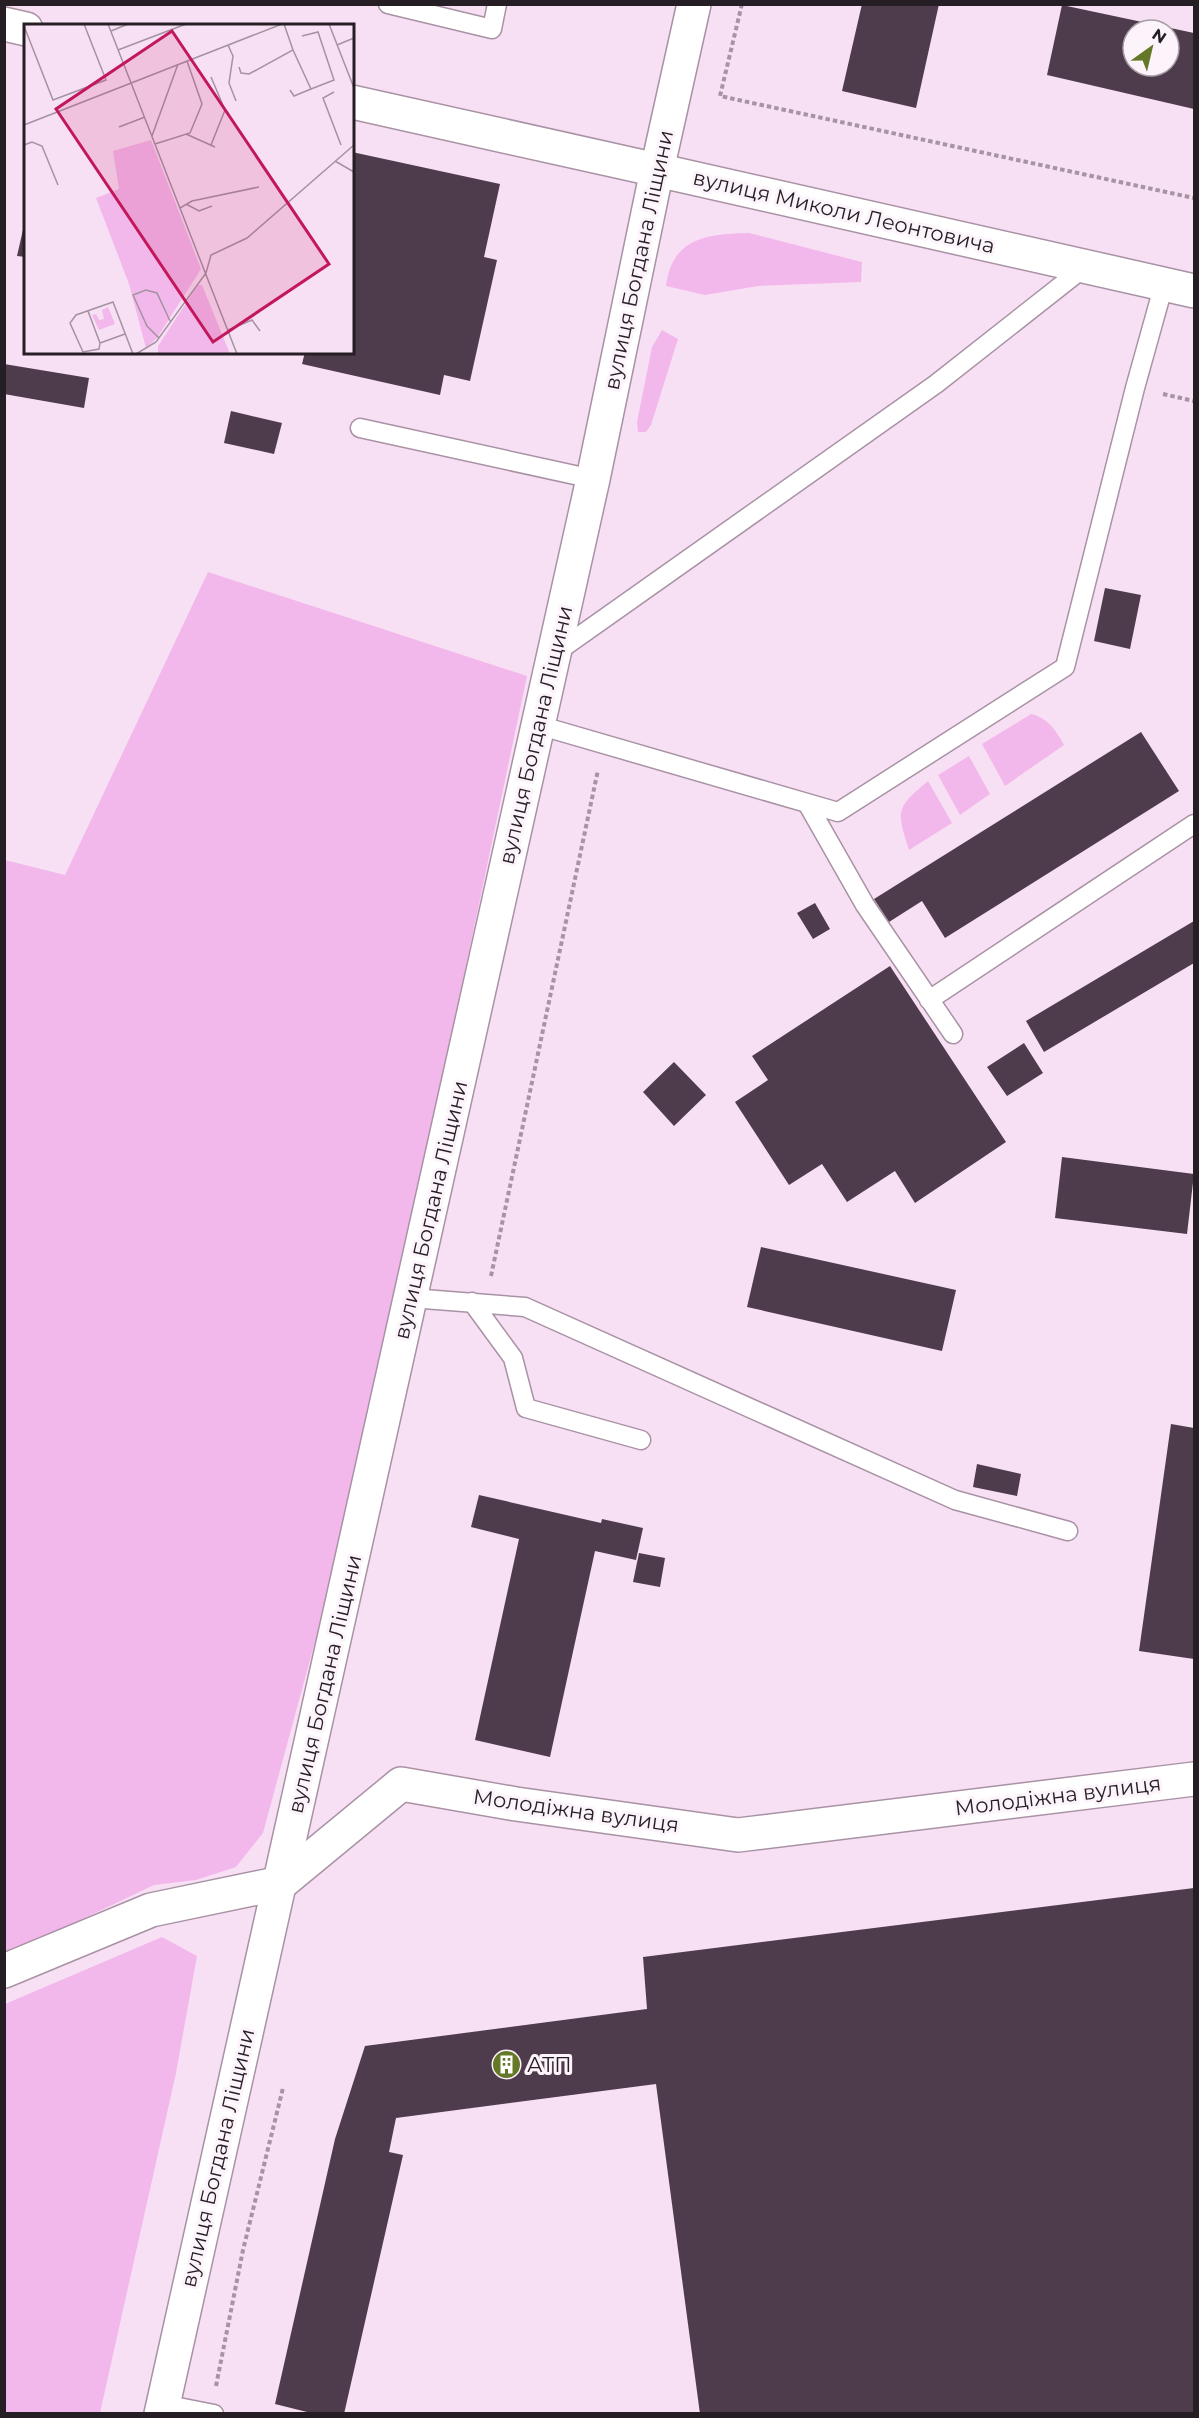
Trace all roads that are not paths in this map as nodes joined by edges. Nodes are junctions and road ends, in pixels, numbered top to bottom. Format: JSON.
{"nodes":[{"id":1,"x":388,"y":4,"type":"edge"},
{"id":2,"x":497,"y":4,"type":"edge"},
{"id":3,"x":694,"y":4,"type":"edge"},
{"id":4,"x":4,"y":24,"type":"edge"},
{"id":5,"x":24,"y":29,"type":"edge"},
{"id":6,"x":354,"y":102,"type":"edge"},
{"id":7,"x":657,"y":170,"type":"junction"},
{"id":8,"x":1086,"y":267,"type":"junction"},
{"id":9,"x":1179,"y":287,"type":"edge"},
{"id":10,"x":360,"y":428,"type":"dead end"},
{"id":11,"x":593,"y":479,"type":"junction"},
{"id":12,"x":554,"y":654,"type":"junction"},
{"id":13,"x":538,"y":725,"type":"junction"},
{"id":14,"x":807,"y":803,"type":"junction"},
{"id":15,"x":1194,"y":824,"type":"edge"},
{"id":16,"x":929,"y":1000,"type":"junction"},
{"id":17,"x":952,"y":1034,"type":"dead end"},
{"id":18,"x":411,"y":1298,"type":"junction"},
{"id":19,"x":479,"y":1303,"type":"junction"},
{"id":20,"x":641,"y":1440,"type":"dead end"},
{"id":21,"x":1068,"y":1531,"type":"dead end"},
{"id":22,"x":1194,"y":1779,"type":"edge"},
{"id":23,"x":280,"y":1883,"type":"junction"},
{"id":24,"x":4,"y":1971,"type":"edge"},
{"id":25,"x":162,"y":2409,"type":"edge"},
{"id":26,"x":212,"y":2413,"type":"edge"}],
"edges":[{"from":1,"to":2,"type":"lane"},
{"from":3,"to":7,"type":"main road","name":"вулиця Богдана Ліщини"},
{"from":4,"to":5,"type":"main road"},
{"from":6,"to":7,"type":"main road","name":"вулиця Миколи Леонтовича"},
{"from":7,"to":8,"type":"main road","name":"вулиця Миколи Леонтовича"},
{"from":7,"to":11,"type":"main road","name":"вулиця Богдана Ліщини"},
{"from":8,"to":9,"type":"main road","name":"вулиця Миколи Леонтовича"},
{"from":8,"to":12,"type":"lane"},
{"from":9,"to":14,"type":"lane"},
{"from":10,"to":11,"type":"lane"},
{"from":11,"to":12,"type":"main road","name":"вулиця Богдана Ліщини"},
{"from":12,"to":13,"type":"main road","name":"вулиця Богдана Ліщини"},
{"from":13,"to":14,"type":"lane"},
{"from":13,"to":18,"type":"main road","name":"вулиця Богдана Ліщини"},
{"from":14,"to":16,"type":"lane"},
{"from":15,"to":16,"type":"lane"},
{"from":16,"to":17,"type":"lane"},
{"from":18,"to":19,"type":"lane"},
{"from":18,"to":23,"type":"main road","name":"вулиця Богдана Ліщини"},
{"from":19,"to":20,"type":"lane"},
{"from":19,"to":21,"type":"lane"},
{"from":22,"to":23,"type":"main road","name":"Молодіжна вулиця"},
{"from":23,"to":24,"type":"main road","name":"Молодіжна вулиця"},
{"from":23,"to":25,"type":"main road","name":"вулиця Богдана Ліщини"},
{"from":25,"to":26,"type":"lane"}]}
